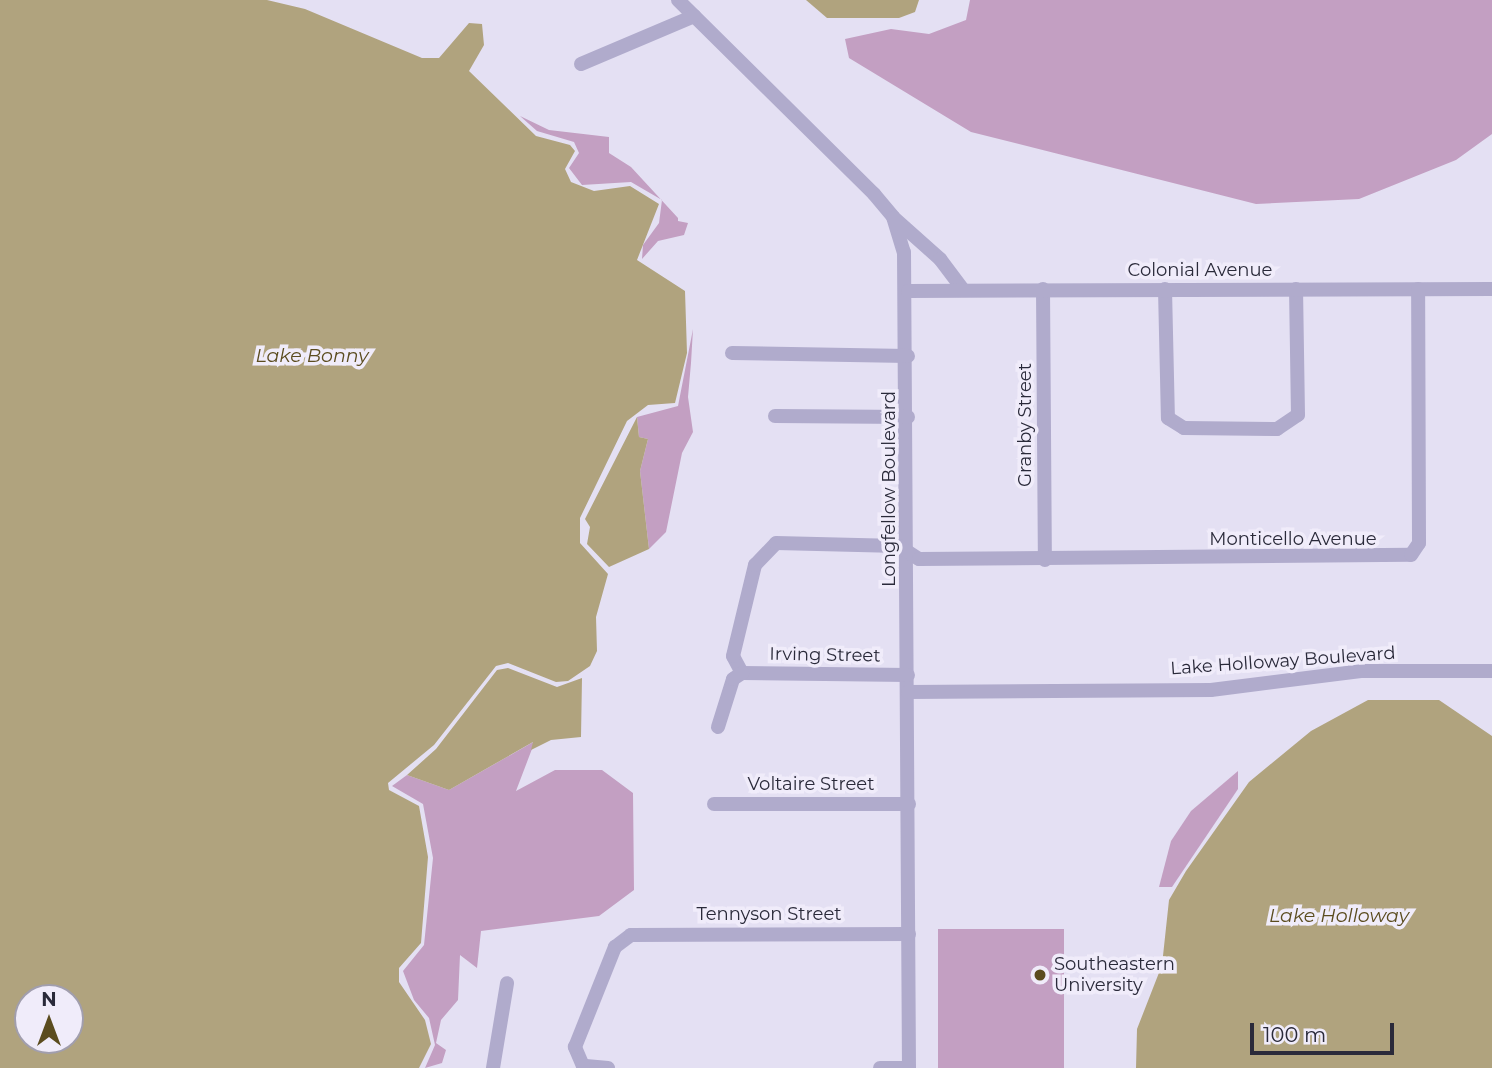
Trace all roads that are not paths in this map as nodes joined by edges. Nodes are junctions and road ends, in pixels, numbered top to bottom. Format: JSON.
{"nodes":[{"id":1,"x":678,"y":0,"type":"edge"},
{"id":2,"x":694,"y":16,"type":"junction"},
{"id":3,"x":581,"y":64,"type":"dead end"},
{"id":4,"x":892,"y":217,"type":"junction"},
{"id":5,"x":963,"y":289,"type":"junction"},
{"id":6,"x":1043,"y":289,"type":"junction"},
{"id":7,"x":1165,"y":289,"type":"junction"},
{"id":8,"x":1296,"y":289,"type":"junction"},
{"id":9,"x":1418,"y":289,"type":"junction"},
{"id":10,"x":1492,"y":289,"type":"edge"},
{"id":11,"x":908,"y":291,"type":"junction"},
{"id":12,"x":732,"y":353,"type":"dead end"},
{"id":13,"x":908,"y":356,"type":"junction"},
{"id":14,"x":775,"y":416,"type":"dead end"},
{"id":15,"x":908,"y":417,"type":"junction"},
{"id":16,"x":909,"y":552,"type":"junction"},
{"id":17,"x":1045,"y":560,"type":"junction"},
{"id":18,"x":1492,"y":671,"type":"edge"},
{"id":19,"x":742,"y":673,"type":"junction"},
{"id":20,"x":908,"y":675,"type":"junction"},
{"id":21,"x":908,"y":692,"type":"junction"},
{"id":22,"x":718,"y":727,"type":"dead end"},
{"id":23,"x":714,"y":804,"type":"dead end"},
{"id":24,"x":909,"y":804,"type":"junction"},
{"id":25,"x":909,"y":934,"type":"junction"},
{"id":26,"x":507,"y":983,"type":"dead end"},
{"id":27,"x":492,"y":1068,"type":"edge"},
{"id":28,"x":608,"y":1068,"type":"edge"},
{"id":29,"x":880,"y":1068,"type":"edge"},
{"id":30,"x":909,"y":1068,"type":"edge"}],
"edges":[{"from":1,"to":2,"type":"street","name":"Longfellow Boulevard"},
{"from":2,"to":3,"type":"street"},
{"from":2,"to":4,"type":"street","name":"Longfellow Boulevard"},
{"from":4,"to":5,"type":"street"},
{"from":4,"to":11,"type":"street","name":"Longfellow Boulevard"},
{"from":5,"to":6,"type":"street","name":"Colonial Avenue"},
{"from":5,"to":11,"type":"street","name":"Colonial Avenue"},
{"from":6,"to":7,"type":"street","name":"Colonial Avenue"},
{"from":6,"to":17,"type":"street","name":"Granby Street"},
{"from":7,"to":8,"type":"street","name":"Colonial Avenue"},
{"from":7,"to":8,"type":"street"},
{"from":8,"to":9,"type":"street","name":"Colonial Avenue"},
{"from":9,"to":10,"type":"street","name":"Colonial Avenue"},
{"from":9,"to":17,"type":"street","name":"Monticello Avenue"},
{"from":11,"to":13,"type":"street","name":"Longfellow Boulevard"},
{"from":12,"to":13,"type":"street"},
{"from":13,"to":15,"type":"street","name":"Longfellow Boulevard"},
{"from":14,"to":15,"type":"street"},
{"from":15,"to":16,"type":"street","name":"Longfellow Boulevard"},
{"from":16,"to":17,"type":"street","name":"Monticello Avenue"},
{"from":16,"to":19,"type":"street","name":"Monticello Avenue"},
{"from":16,"to":20,"type":"street","name":"Longfellow Boulevard"},
{"from":18,"to":21,"type":"street","name":"Lake Holloway Boulevard"},
{"from":19,"to":20,"type":"street","name":"Irving Street"},
{"from":19,"to":22,"type":"street"},
{"from":20,"to":21,"type":"street","name":"Longfellow Boulevard"},
{"from":21,"to":24,"type":"street","name":"Longfellow Boulevard"},
{"from":23,"to":24,"type":"street","name":"Voltaire Street"},
{"from":24,"to":25,"type":"street","name":"Longfellow Boulevard"},
{"from":25,"to":28,"type":"street","name":"Tennyson Street"},
{"from":25,"to":30,"type":"street","name":"Longfellow Boulevard"},
{"from":26,"to":27,"type":"street"},
{"from":29,"to":30,"type":"street"}]}
